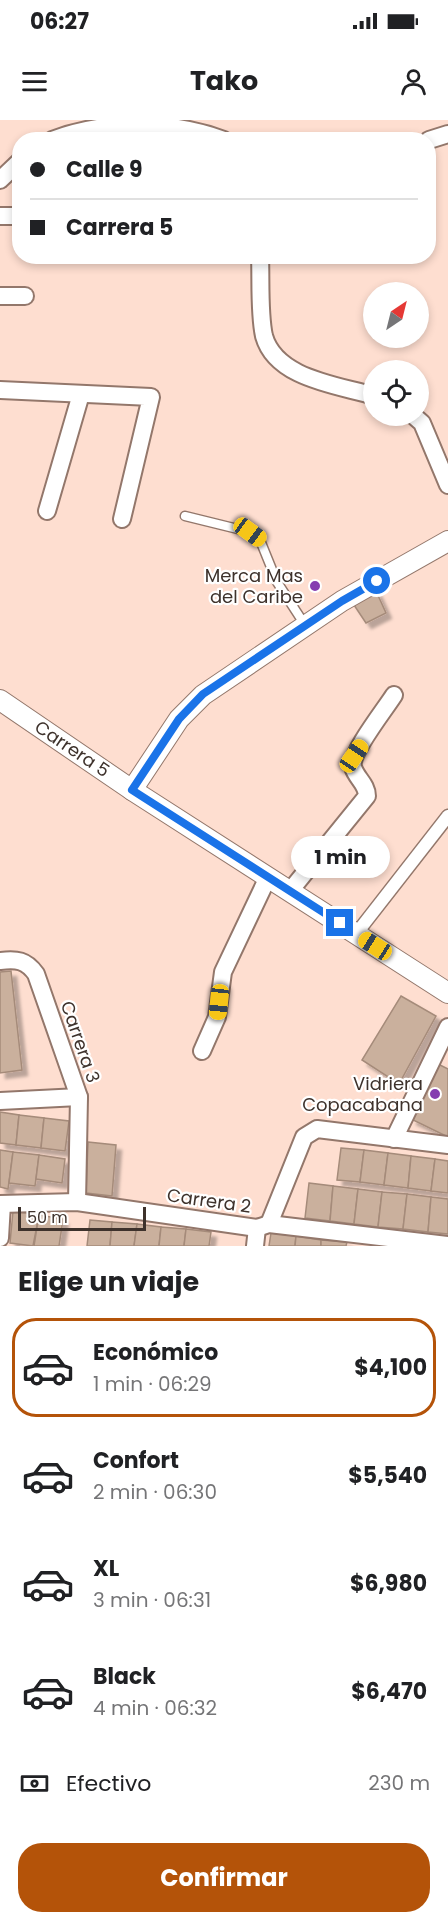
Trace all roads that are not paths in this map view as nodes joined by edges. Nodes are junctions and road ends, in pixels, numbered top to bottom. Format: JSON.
{"nodes":[{"id":1,"x":72,"y":132,"type":"edge"},
{"id":2,"x":198,"y":132,"type":"edge"},
{"id":3,"x":12,"y":169,"type":"edge"},
{"id":4,"x":0,"y":180,"type":"edge"},
{"id":5,"x":260,"y":264,"type":"edge"},
{"id":6,"x":0,"y":296,"type":"edge"},
{"id":7,"x":25,"y":296,"type":"dead end"},
{"id":8,"x":0,"y":390,"type":"edge"},
{"id":9,"x":363,"y":393,"type":"edge"},
{"id":10,"x":81,"y":394,"type":"junction"},
{"id":11,"x":423,"y":426,"type":"edge"},
{"id":12,"x":448,"y":484,"type":"edge"},
{"id":13,"x":47,"y":511,"type":"dead end"},
{"id":14,"x":185,"y":516,"type":"dead end"},
{"id":15,"x":122,"y":519,"type":"dead end"},
{"id":16,"x":448,"y":541,"type":"edge"},
{"id":17,"x":305,"y":625,"type":"junction"},
{"id":18,"x":394,"y":695,"type":"dead end"},
{"id":19,"x":0,"y":700,"type":"edge"},
{"id":20,"x":132,"y":790,"type":"junction"},
{"id":21,"x":448,"y":816,"type":"edge"},
{"id":22,"x":268,"y":878,"type":"junction"},
{"id":23,"x":290,"y":891,"type":"junction"},
{"id":24,"x":356,"y":934,"type":"junction"},
{"id":25,"x":0,"y":961,"type":"edge"},
{"id":26,"x":448,"y":993,"type":"edge"},
{"id":27,"x":448,"y":1027,"type":"edge"},
{"id":28,"x":202,"y":1051,"type":"dead end"},
{"id":29,"x":79,"y":1097,"type":"junction"},
{"id":30,"x":0,"y":1101,"type":"edge"},
{"id":31,"x":394,"y":1139,"type":"junction"},
{"id":32,"x":448,"y":1145,"type":"edge"},
{"id":33,"x":77,"y":1202,"type":"junction"},
{"id":34,"x":1,"y":1204,"type":"edge"},
{"id":35,"x":263,"y":1226,"type":"junction"},
{"id":36,"x":0,"y":1238,"type":"edge"},
{"id":37,"x":448,"y":1245,"type":"edge"},
{"id":38,"x":255,"y":1246,"type":"edge"}],
"edges":[{"from":1,"to":2,"type":"street"},
{"from":3,"to":4,"type":"street"},
{"from":5,"to":9,"type":"street"},
{"from":6,"to":7,"type":"street"},
{"from":8,"to":10,"type":"street"},
{"from":10,"to":13,"type":"street"},
{"from":10,"to":15,"type":"street"},
{"from":11,"to":12,"type":"street"},
{"from":14,"to":17,"type":"lane"},
{"from":16,"to":17,"type":"street"},
{"from":17,"to":20,"type":"street"},
{"from":18,"to":23,"type":"street"},
{"from":19,"to":20,"type":"street","name":"Carrera 5"},
{"from":20,"to":22,"type":"street","name":"Carrera 5"},
{"from":21,"to":24,"type":"street"},
{"from":22,"to":23,"type":"street","name":"Carrera 5"},
{"from":22,"to":28,"type":"street"},
{"from":23,"to":24,"type":"street","name":"Carrera 5"},
{"from":24,"to":26,"type":"street","name":"Carrera 5"},
{"from":25,"to":29,"type":"street","name":"Carrera 3"},
{"from":27,"to":31,"type":"street"},
{"from":29,"to":30,"type":"street"},
{"from":29,"to":33,"type":"street","name":"Carrera 3"},
{"from":31,"to":32,"type":"street"},
{"from":31,"to":35,"type":"street"},
{"from":33,"to":34,"type":"street","name":"Carrera 2"},
{"from":33,"to":35,"type":"street","name":"Carrera 2"},
{"from":34,"to":36,"type":"street"},
{"from":35,"to":37,"type":"street","name":"Carrera 2"},
{"from":35,"to":38,"type":"street"}]}
